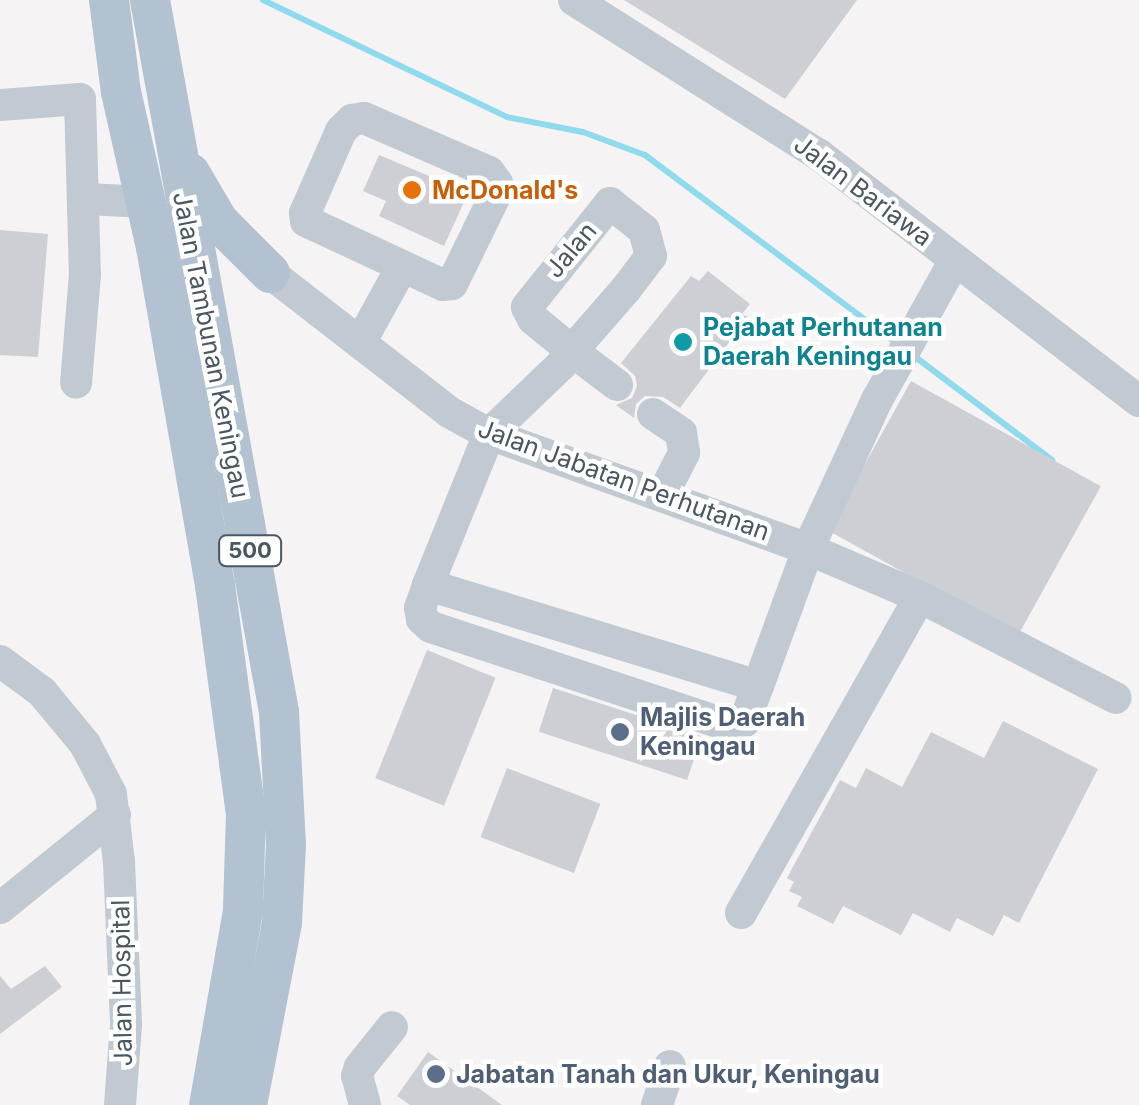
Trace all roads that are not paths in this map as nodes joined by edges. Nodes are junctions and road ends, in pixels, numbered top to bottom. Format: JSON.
{"nodes":[{"id":1,"x":109,"y":0,"type":"edge"},
{"id":2,"x":150,"y":0,"type":"edge"},
{"id":3,"x":574,"y":0,"type":"edge"},
{"id":4,"x":0,"y":105,"type":"edge"},
{"id":5,"x":168,"y":113,"type":"junction"},
{"id":6,"x":86,"y":199,"type":"junction"},
{"id":7,"x":146,"y":202,"type":"junction"},
{"id":8,"x":955,"y":260,"type":"junction"},
{"id":9,"x":402,"y":267,"type":"junction"},
{"id":10,"x":270,"y":273,"type":"junction"},
{"id":11,"x":360,"y":343,"type":"junction"},
{"id":12,"x":213,"y":347,"type":"junction"},
{"id":13,"x":76,"y":383,"type":"dead end"},
{"id":14,"x":617,"y":385,"type":"dead end"},
{"id":15,"x":1139,"y":401,"type":"edge"},
{"id":16,"x":653,"y":414,"type":"dead end"},
{"id":17,"x":489,"y":434,"type":"junction"},
{"id":18,"x":662,"y":496,"type":"junction"},
{"id":19,"x":808,"y":549,"type":"junction"},
{"id":20,"x":428,"y":586,"type":"junction"},
{"id":21,"x":909,"y":592,"type":"junction"},
{"id":22,"x":524,"y":615,"type":"junction"},
{"id":23,"x":557,"y":624,"type":"junction"},
{"id":24,"x":525,"y":658,"type":"junction"},
{"id":25,"x":0,"y":660,"type":"edge"},
{"id":26,"x":758,"y":686,"type":"junction"},
{"id":27,"x":1116,"y":698,"type":"dead end"},
{"id":28,"x":115,"y":815,"type":"junction"},
{"id":29,"x":0,"y":908,"type":"edge"},
{"id":30,"x":742,"y":913,"type":"dead end"},
{"id":31,"x":392,"y":1027,"type":"dead end"},
{"id":32,"x":670,"y":1066,"type":"dead end"},
{"id":33,"x":120,"y":1105,"type":"edge"},
{"id":34,"x":209,"y":1105,"type":"edge"},
{"id":35,"x":247,"y":1105,"type":"edge"},
{"id":36,"x":365,"y":1105,"type":"edge"},
{"id":37,"x":657,"y":1105,"type":"edge"}],
"edges":[{"from":1,"to":7,"type":"main road","name":"Jalan Tambunan Keningau","number":"500"},
{"from":2,"to":5,"type":"main road","name":"Jalan Tambunan Keningau","number":"500"},
{"from":3,"to":8,"type":"street","name":"Jalan Bariawa"},
{"from":4,"to":6,"type":"street"},
{"from":5,"to":10,"type":"main road"},
{"from":5,"to":12,"type":"main road","name":"Jalan Tambunan Keningau","number":"500"},
{"from":6,"to":7,"type":"street"},
{"from":6,"to":13,"type":"street"},
{"from":7,"to":34,"type":"main road","name":"Jalan Tambunan Keningau","number":"500"},
{"from":8,"to":15,"type":"street","name":"Jalan Bariawa"},
{"from":8,"to":19,"type":"street"},
{"from":9,"to":9,"type":"street"},
{"from":9,"to":11,"type":"street"},
{"from":10,"to":11,"type":"street","name":"Jalan Jabatan Perhutanan"},
{"from":10,"to":12,"type":"main road"},
{"from":11,"to":17,"type":"street","name":"Jalan Jabatan Perhutanan"},
{"from":12,"to":35,"type":"main road","name":"Jalan Tambunan Keningau","number":"500"},
{"from":14,"to":17,"type":"street"},
{"from":16,"to":18,"type":"street"},
{"from":17,"to":18,"type":"street","name":"Jalan Jabatan Perhutanan"},
{"from":17,"to":20,"type":"street"},
{"from":18,"to":19,"type":"street","name":"Jalan Jabatan Perhutanan"},
{"from":19,"to":21,"type":"street","name":"Jalan Jabatan Perhutanan"},
{"from":19,"to":26,"type":"street"},
{"from":20,"to":22,"type":"street"},
{"from":20,"to":24,"type":"street"},
{"from":21,"to":27,"type":"street","name":"Jalan Jabatan Perhutanan"},
{"from":21,"to":30,"type":"street"},
{"from":22,"to":23,"type":"street"},
{"from":22,"to":24,"type":"street"},
{"from":23,"to":24,"type":"street"},
{"from":23,"to":26,"type":"street"},
{"from":24,"to":26,"type":"street"},
{"from":25,"to":28,"type":"street","name":"Jalan Hospital"},
{"from":28,"to":29,"type":"street"},
{"from":28,"to":33,"type":"street","name":"Jalan Hospital"},
{"from":31,"to":36,"type":"street"},
{"from":32,"to":37,"type":"street"}]}
